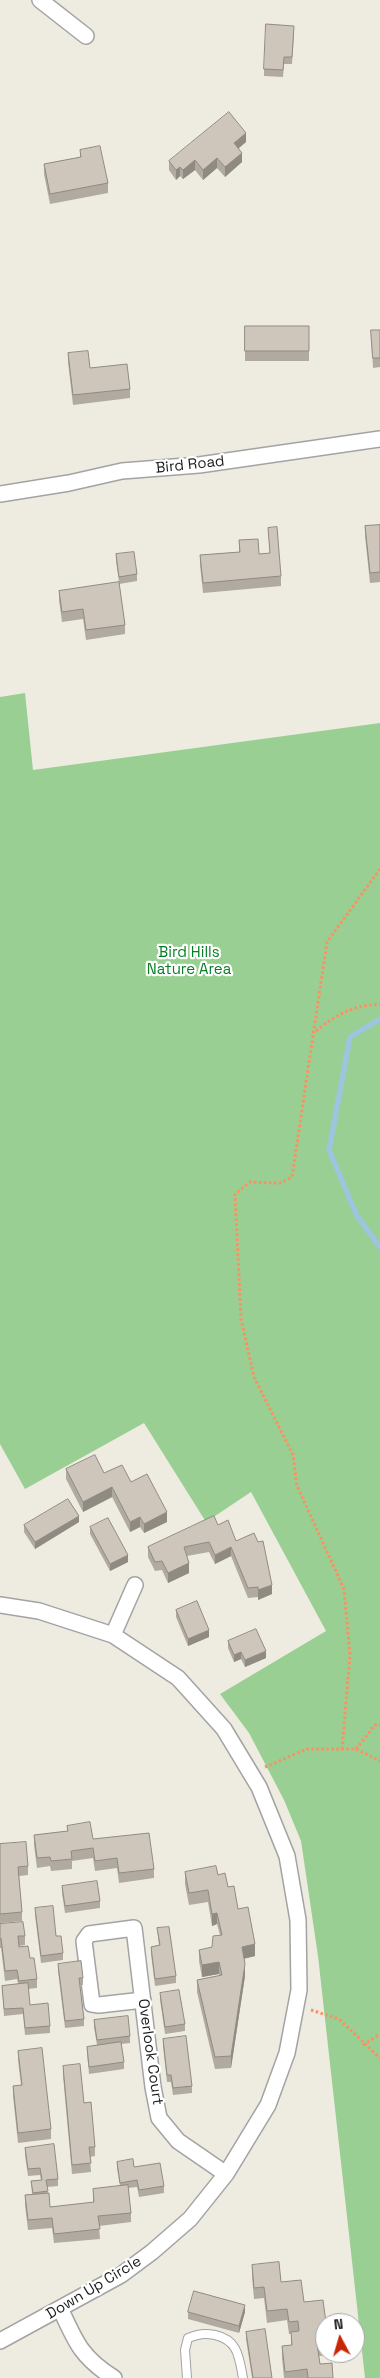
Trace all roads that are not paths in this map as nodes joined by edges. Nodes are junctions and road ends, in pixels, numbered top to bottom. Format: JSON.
{"nodes":[{"id":1,"x":40,"y":0,"type":"edge"},
{"id":2,"x":86,"y":36,"type":"dead end"},
{"id":3,"x":380,"y":439,"type":"edge"},
{"id":4,"x":0,"y":494,"type":"edge"},
{"id":5,"x":136,"y":1585,"type":"dead end"},
{"id":6,"x":0,"y":1605,"type":"edge"},
{"id":7,"x":113,"y":1635,"type":"junction"},
{"id":8,"x":143,"y":2000,"type":"junction"},
{"id":9,"x":226,"y":2174,"type":"junction"},
{"id":10,"x":61,"y":2310,"type":"junction"},
{"id":11,"x":0,"y":2341,"type":"edge"},
{"id":12,"x":114,"y":2378,"type":"edge"},
{"id":13,"x":187,"y":2378,"type":"edge"},
{"id":14,"x":242,"y":2378,"type":"edge"}],
"edges":[{"from":1,"to":2,"type":"street"},
{"from":3,"to":4,"type":"street","name":"Bird Road"},
{"from":5,"to":7,"type":"street"},
{"from":6,"to":7,"type":"street","name":"Down Up Circle"},
{"from":7,"to":9,"type":"street","name":"Down Up Circle"},
{"from":8,"to":8,"type":"street","name":"Overlook Court"},
{"from":8,"to":9,"type":"street","name":"Overlook Court"},
{"from":9,"to":10,"type":"street","name":"Down Up Circle"},
{"from":10,"to":11,"type":"street","name":"Down Up Circle"},
{"from":10,"to":12,"type":"street"},
{"from":13,"to":14,"type":"lane"}]}
